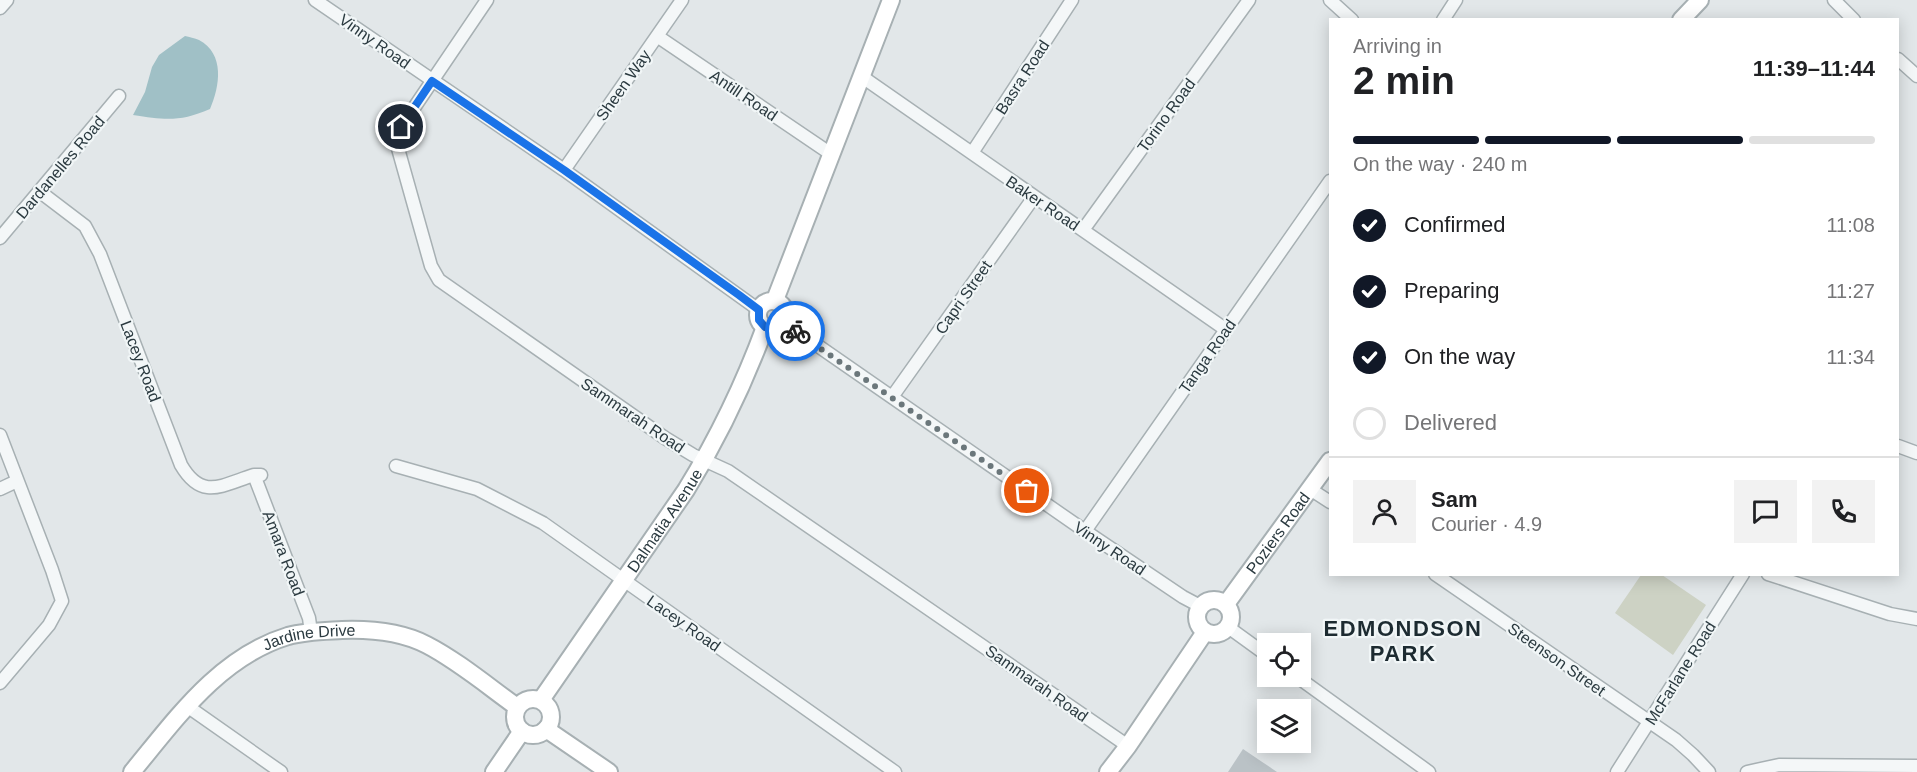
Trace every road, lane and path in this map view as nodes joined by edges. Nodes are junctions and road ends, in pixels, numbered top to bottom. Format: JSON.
{"nodes":[{"id":1,"x":7,"y":0,"type":"edge"},
{"id":2,"x":315,"y":0,"type":"edge"},
{"id":3,"x":487,"y":0,"type":"edge"},
{"id":4,"x":682,"y":0,"type":"edge"},
{"id":5,"x":891,"y":0,"type":"edge"},
{"id":6,"x":1072,"y":0,"type":"edge"},
{"id":7,"x":1249,"y":0,"type":"edge"},
{"id":8,"x":1330,"y":0,"type":"edge"},
{"id":9,"x":1456,"y":0,"type":"edge"},
{"id":10,"x":1700,"y":0,"type":"edge"},
{"id":11,"x":1834,"y":0,"type":"edge"},
{"id":12,"x":0,"y":8,"type":"edge"},
{"id":13,"x":1350,"y":18,"type":"edge"},
{"id":14,"x":1444,"y":18,"type":"edge"},
{"id":15,"x":1683,"y":18,"type":"edge"},
{"id":16,"x":1852,"y":18,"type":"edge"},
{"id":17,"x":657,"y":36,"type":"junction"},
{"id":18,"x":1899,"y":60,"type":"edge"},
{"id":19,"x":861,"y":76,"type":"junction"},
{"id":20,"x":1917,"y":76,"type":"edge"},
{"id":21,"x":432,"y":81,"type":"junction"},
{"id":22,"x":119,"y":96,"type":"dead end"},
{"id":23,"x":972,"y":153,"type":"junction"},
{"id":24,"x":831,"y":154,"type":"junction"},
{"id":25,"x":564,"y":170,"type":"junction"},
{"id":26,"x":1329,"y":182,"type":"edge"},
{"id":27,"x":39,"y":191,"type":"junction"},
{"id":28,"x":1034,"y":197,"type":"junction"},
{"id":29,"x":1083,"y":230,"type":"junction"},
{"id":30,"x":0,"y":238,"type":"edge"},
{"id":31,"x":775,"y":300,"type":"junction"},
{"id":32,"x":759,"y":310,"type":"junction"},
{"id":33,"x":783,"y":324,"type":"junction"},
{"id":34,"x":765,"y":327,"type":"junction"},
{"id":35,"x":1225,"y":329,"type":"junction"},
{"id":36,"x":892,"y":397,"type":"junction"},
{"id":37,"x":0,"y":435,"type":"edge"},
{"id":38,"x":1899,"y":446,"type":"edge"},
{"id":39,"x":1917,"y":453,"type":"edge"},
{"id":40,"x":705,"y":460,"type":"junction"},
{"id":41,"x":1329,"y":462,"type":"edge"},
{"id":42,"x":396,"y":466,"type":"dead end"},
{"id":43,"x":257,"y":475,"type":"joint"},
{"id":44,"x":17,"y":482,"type":"junction"},
{"id":45,"x":0,"y":489,"type":"edge"},
{"id":46,"x":1310,"y":489,"type":"junction"},
{"id":47,"x":1329,"y":501,"type":"edge"},
{"id":48,"x":1085,"y":531,"type":"junction"},
{"id":49,"x":1438,"y":576,"type":"edge"},
{"id":50,"x":1742,"y":576,"type":"edge"},
{"id":51,"x":1774,"y":576,"type":"edge"},
{"id":52,"x":624,"y":580,"type":"junction"},
{"id":53,"x":1226,"y":604,"type":"junction"},
{"id":54,"x":1200,"y":606,"type":"junction"},
{"id":55,"x":1917,"y":619,"type":"edge"},
{"id":56,"x":1228,"y":627,"type":"junction"},
{"id":57,"x":310,"y":632,"type":"junction"},
{"id":58,"x":1205,"y":632,"type":"junction"},
{"id":59,"x":1257,"y":648,"type":"edge"},
{"id":60,"x":0,"y":683,"type":"edge"},
{"id":61,"x":1311,"y":687,"type":"edge"},
{"id":62,"x":541,"y":700,"type":"junction"},
{"id":63,"x":187,"y":706,"type":"junction"},
{"id":64,"x":517,"y":707,"type":"junction"},
{"id":65,"x":1649,"y":722,"type":"junction"},
{"id":66,"x":546,"y":729,"type":"junction"},
{"id":67,"x":522,"y":731,"type":"junction"},
{"id":68,"x":1128,"y":746,"type":"junction"},
{"id":69,"x":1917,"y":766,"type":"edge"},
{"id":70,"x":132,"y":772,"type":"edge"},
{"id":71,"x":281,"y":772,"type":"edge"},
{"id":72,"x":494,"y":772,"type":"edge"},
{"id":73,"x":609,"y":772,"type":"edge"},
{"id":74,"x":895,"y":772,"type":"edge"},
{"id":75,"x":1108,"y":772,"type":"edge"},
{"id":76,"x":1429,"y":772,"type":"edge"},
{"id":77,"x":1617,"y":772,"type":"edge"},
{"id":78,"x":1709,"y":772,"type":"edge"},
{"id":79,"x":1747,"y":772,"type":"edge"}],
"edges":[{"from":1,"to":12,"type":"street"},
{"from":2,"to":21,"type":"street","name":"Vinny Road"},
{"from":3,"to":21,"type":"street","name":"Sammarah Road"},
{"from":4,"to":17,"type":"street","name":"Sheen Way"},
{"from":5,"to":19,"type":"street"},
{"from":6,"to":23,"type":"street","name":"Basra Road"},
{"from":7,"to":29,"type":"street","name":"Torino Road"},
{"from":8,"to":13,"type":"street"},
{"from":9,"to":14,"type":"street"},
{"from":10,"to":15,"type":"street"},
{"from":11,"to":16,"type":"street"},
{"from":17,"to":24,"type":"street","name":"Antill Road"},
{"from":17,"to":25,"type":"street","name":"Sheen Way"},
{"from":18,"to":20,"type":"street"},
{"from":19,"to":23,"type":"street","name":"Baker Road"},
{"from":19,"to":24,"type":"street"},
{"from":21,"to":25,"type":"street","name":"Vinny Road"},
{"from":21,"to":40,"type":"street","name":"Sammarah Road"},
{"from":22,"to":27,"type":"street","name":"Dardanelles Road"},
{"from":23,"to":28,"type":"street","name":"Baker Road"},
{"from":24,"to":31,"type":"street"},
{"from":25,"to":32,"type":"street","name":"Vinny Road"},
{"from":26,"to":35,"type":"street","name":"Tanga Road"},
{"from":27,"to":30,"type":"street","name":"Dardanelles Road"},
{"from":27,"to":43,"type":"street","name":"Lacey Road"},
{"from":28,"to":29,"type":"street","name":"Baker Road"},
{"from":28,"to":36,"type":"street","name":"Capri Street"},
{"from":29,"to":35,"type":"street","name":"Baker Road"},
{"from":31,"to":32,"type":"street"},
{"from":31,"to":33,"type":"street"},
{"from":32,"to":34,"type":"street"},
{"from":33,"to":34,"type":"street"},
{"from":33,"to":36,"type":"street","name":"Vinny Road"},
{"from":34,"to":40,"type":"street","name":"Dalmatia Avenue"},
{"from":35,"to":48,"type":"street","name":"Tanga Road"},
{"from":36,"to":48,"type":"street","name":"Vinny Road"},
{"from":37,"to":44,"type":"street"},
{"from":38,"to":39,"type":"street"},
{"from":40,"to":52,"type":"street","name":"Dalmatia Avenue"},
{"from":40,"to":68,"type":"street","name":"Sammarah Road"},
{"from":41,"to":46,"type":"street","name":"Poziers Road"},
{"from":42,"to":52,"type":"street","name":"Lacey Road"},
{"from":43,"to":57,"type":"street","name":"Amara Road"},
{"from":44,"to":45,"type":"street"},
{"from":44,"to":60,"type":"street"},
{"from":46,"to":47,"type":"street"},
{"from":46,"to":53,"type":"street","name":"Poziers Road"},
{"from":48,"to":54,"type":"street","name":"Vinny Road"},
{"from":49,"to":65,"type":"street","name":"Steenson Street"},
{"from":50,"to":65,"type":"street","name":"McFarlane Road"},
{"from":51,"to":55,"type":"street"},
{"from":52,"to":62,"type":"street","name":"Dalmatia Avenue"},
{"from":52,"to":74,"type":"street","name":"Lacey Road"},
{"from":53,"to":54,"type":"street"},
{"from":53,"to":56,"type":"street"},
{"from":54,"to":58,"type":"street"},
{"from":56,"to":58,"type":"street"},
{"from":56,"to":59,"type":"street"},
{"from":57,"to":63,"type":"street","name":"Jardine Drive"},
{"from":57,"to":64,"type":"street","name":"Jardine Drive"},
{"from":58,"to":68,"type":"street"},
{"from":61,"to":76,"type":"street"},
{"from":62,"to":64,"type":"street"},
{"from":62,"to":66,"type":"street"},
{"from":63,"to":70,"type":"street","name":"Jardine Drive"},
{"from":63,"to":71,"type":"street"},
{"from":64,"to":67,"type":"street"},
{"from":65,"to":77,"type":"street","name":"McFarlane Road"},
{"from":65,"to":78,"type":"street","name":"Steenson Street"},
{"from":66,"to":67,"type":"street"},
{"from":66,"to":73,"type":"street"},
{"from":67,"to":72,"type":"street"},
{"from":68,"to":75,"type":"street"},
{"from":69,"to":79,"type":"street"}]}
